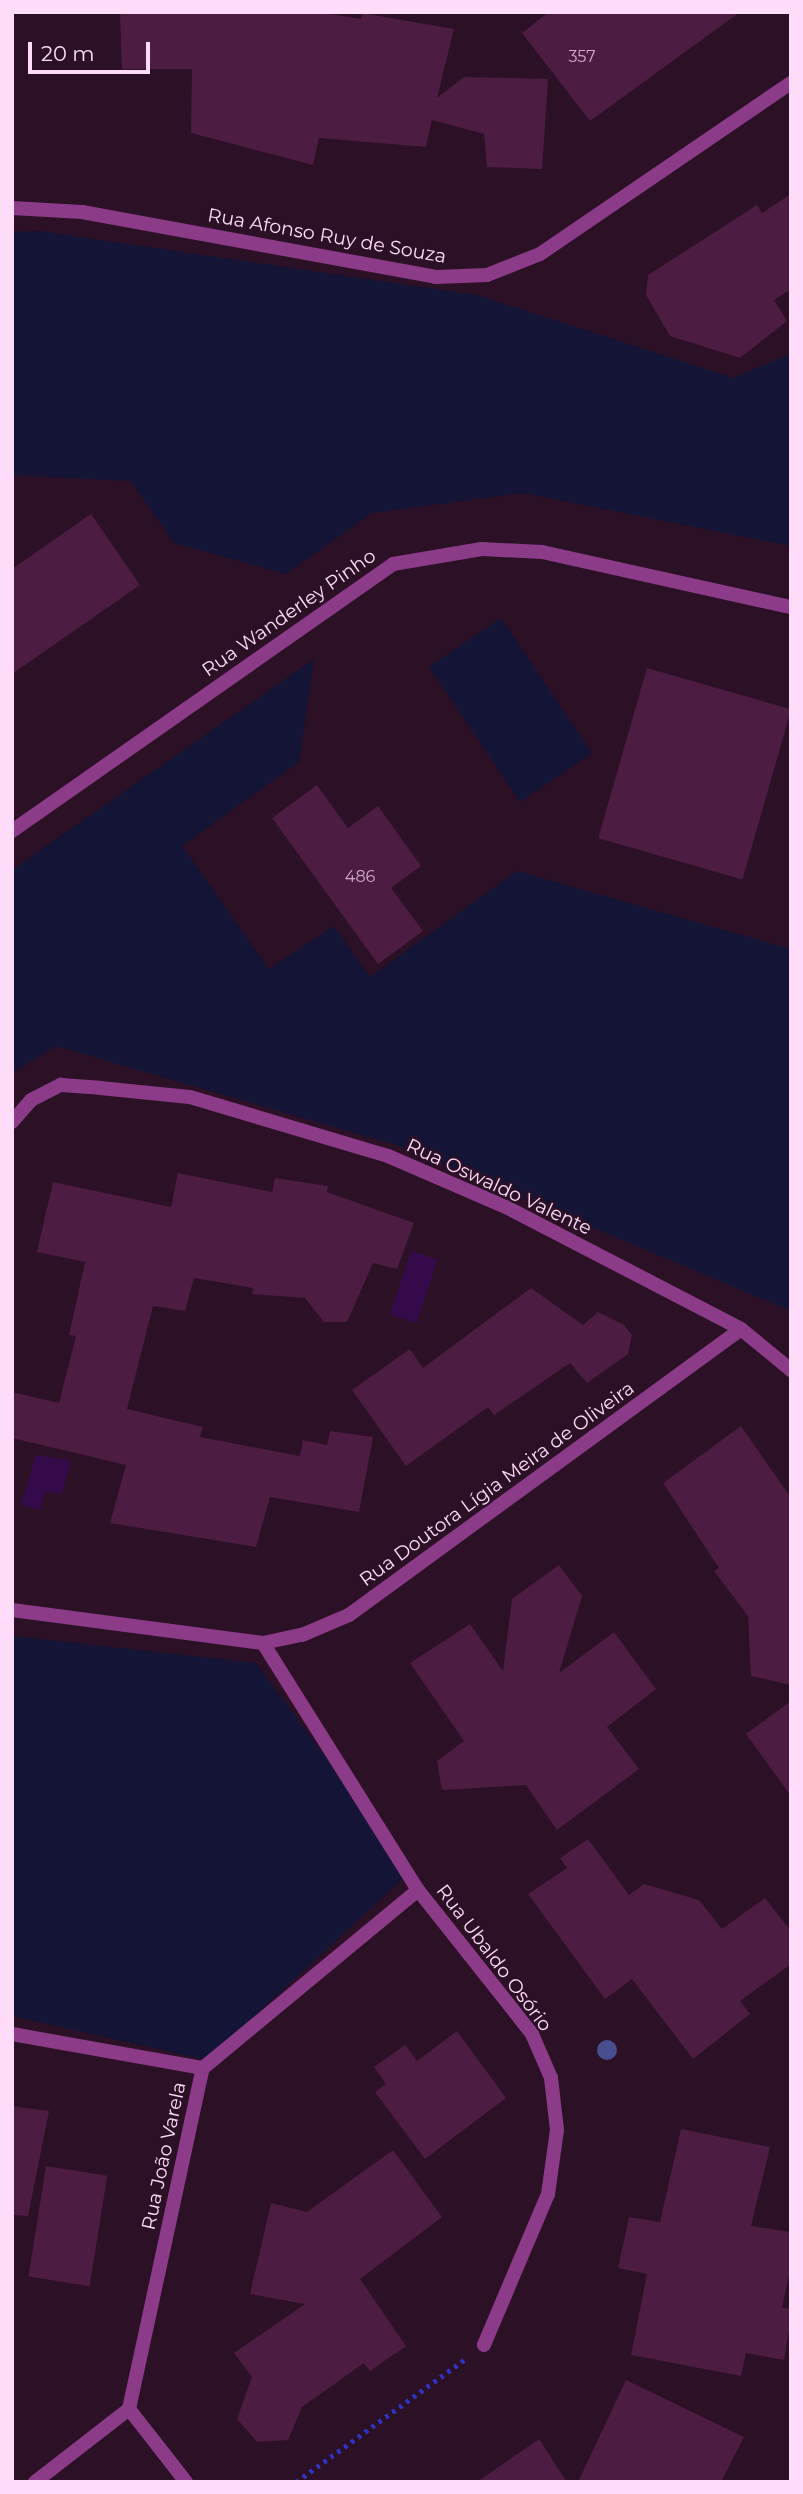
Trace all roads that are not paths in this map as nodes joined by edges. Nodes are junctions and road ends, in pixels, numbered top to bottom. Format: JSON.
{"nodes":[{"id":1,"x":791,"y":83,"type":"edge"},
{"id":2,"x":12,"y":208,"type":"edge"},
{"id":3,"x":791,"y":607,"type":"edge"},
{"id":4,"x":12,"y":831,"type":"edge"},
{"id":5,"x":12,"y":1122,"type":"edge"},
{"id":6,"x":741,"y":1329,"type":"junction"},
{"id":7,"x":791,"y":1370,"type":"edge"},
{"id":8,"x":12,"y":1610,"type":"edge"},
{"id":9,"x":263,"y":1643,"type":"junction"},
{"id":10,"x":418,"y":1890,"type":"junction"},
{"id":11,"x":12,"y":2034,"type":"edge"},
{"id":12,"x":203,"y":2068,"type":"junction"},
{"id":13,"x":484,"y":2346,"type":"road end"},
{"id":14,"x":129,"y":2409,"type":"junction"},
{"id":15,"x":35,"y":2482,"type":"edge"},
{"id":16,"x":186,"y":2482,"type":"edge"}],
"edges":[{"from":1,"to":2,"type":"street","name":"Rua Afonso Ruy de Souza"},
{"from":3,"to":4,"type":"street","name":"Rua Wanderley Pinho"},
{"from":5,"to":6,"type":"street","name":"Rua Oswaldo Valente"},
{"from":6,"to":7,"type":"street","name":"Rua Oswaldo Valente"},
{"from":6,"to":9,"type":"street","name":"Rua Doutora Lígia Meira de Oliveira"},
{"from":8,"to":9,"type":"street"},
{"from":9,"to":10,"type":"street","name":"Rua Ubaldo Osório"},
{"from":10,"to":12,"type":"street","name":"Rua João Varela"},
{"from":10,"to":13,"type":"street","name":"Rua Ubaldo Osório"},
{"from":11,"to":12,"type":"street"},
{"from":12,"to":14,"type":"street","name":"Rua João Varela"},
{"from":14,"to":15,"type":"street"},
{"from":14,"to":16,"type":"street"}]}
